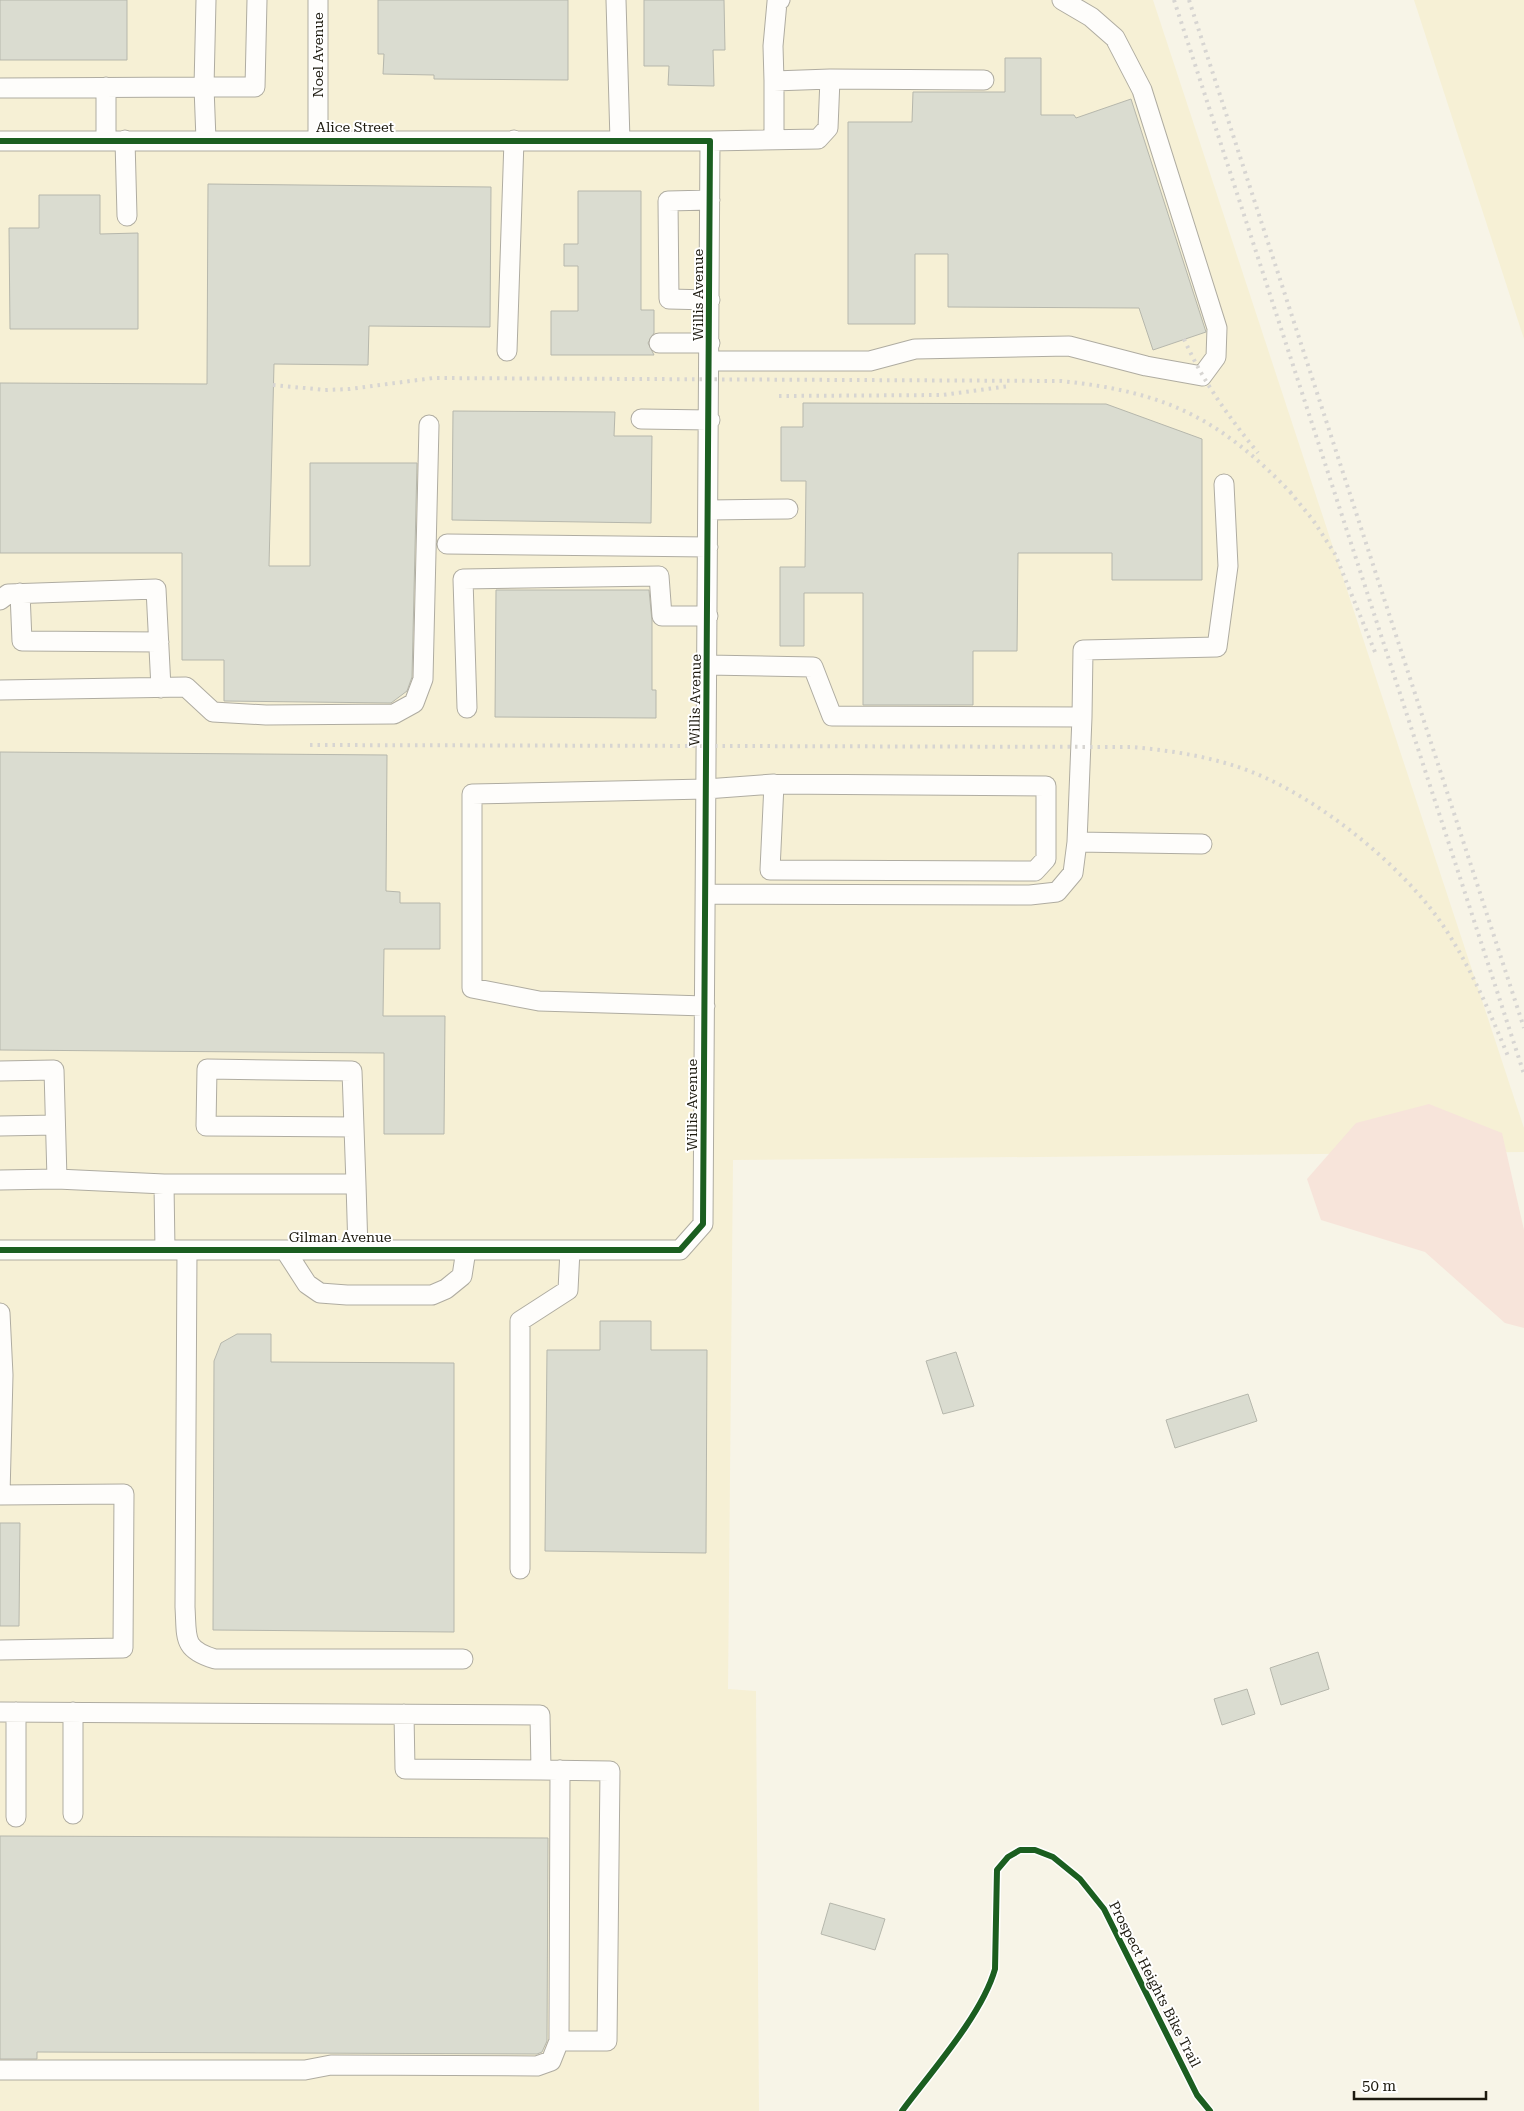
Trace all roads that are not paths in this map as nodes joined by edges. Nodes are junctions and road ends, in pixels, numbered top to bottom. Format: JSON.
{"nodes":[{"id":1,"x":206,"y":0,"type":"edge"},
{"id":2,"x":257,"y":0,"type":"edge"},
{"id":3,"x":318,"y":0,"type":"edge"},
{"id":4,"x":616,"y":0,"type":"edge"},
{"id":5,"x":780,"y":0,"type":"edge"},
{"id":6,"x":1062,"y":0,"type":"edge"},
{"id":7,"x":830,"y":78,"type":"junction"},
{"id":8,"x":984,"y":80,"type":"dead end"},
{"id":9,"x":774,"y":81,"type":"junction"},
{"id":10,"x":106,"y":87,"type":"junction"},
{"id":11,"x":204,"y":87,"type":"junction"},
{"id":12,"x":0,"y":88,"type":"edge"},
{"id":13,"x":318,"y":139,"type":"junction"},
{"id":14,"x":106,"y":140,"type":"junction"},
{"id":15,"x":125,"y":140,"type":"junction"},
{"id":16,"x":206,"y":140,"type":"junction"},
{"id":17,"x":514,"y":140,"type":"junction"},
{"id":18,"x":774,"y":140,"type":"junction"},
{"id":19,"x":0,"y":141,"type":"edge"},
{"id":20,"x":620,"y":141,"type":"junction"},
{"id":21,"x":710,"y":141,"type":"junction"},
{"id":22,"x":710,"y":200,"type":"junction"},
{"id":23,"x":127,"y":216,"type":"dead end"},
{"id":24,"x":710,"y":300,"type":"junction"},
{"id":25,"x":659,"y":343,"type":"dead end"},
{"id":26,"x":507,"y":351,"type":"dead end"},
{"id":27,"x":710,"y":352,"type":"junction"},
{"id":28,"x":641,"y":419,"type":"dead end"},
{"id":29,"x":710,"y":420,"type":"junction"},
{"id":30,"x":429,"y":425,"type":"dead end"},
{"id":31,"x":1224,"y":484,"type":"dead end"},
{"id":32,"x":788,"y":509,"type":"dead end"},
{"id":33,"x":709,"y":510,"type":"junction"},
{"id":34,"x":447,"y":544,"type":"dead end"},
{"id":35,"x":708,"y":547,"type":"junction"},
{"id":36,"x":20,"y":593,"type":"junction"},
{"id":37,"x":0,"y":600,"type":"edge"},
{"id":38,"x":708,"y":616,"type":"junction"},
{"id":39,"x":159,"y":642,"type":"junction"},
{"id":40,"x":707,"y":665,"type":"junction"},
{"id":41,"x":161,"y":688,"type":"junction"},
{"id":42,"x":0,"y":690,"type":"edge"},
{"id":43,"x":467,"y":708,"type":"dead end"},
{"id":44,"x":1082,"y":717,"type":"junction"},
{"id":45,"x":774,"y":784,"type":"junction"},
{"id":46,"x":706,"y":788,"type":"junction"},
{"id":47,"x":1077,"y":842,"type":"junction"},
{"id":48,"x":1202,"y":844,"type":"dead end"},
{"id":49,"x":705,"y":894,"type":"junction"},
{"id":50,"x":705,"y":1006,"type":"junction"},
{"id":51,"x":0,"y":1071,"type":"edge"},
{"id":52,"x":55,"y":1125,"type":"junction"},
{"id":53,"x":0,"y":1126,"type":"edge"},
{"id":54,"x":354,"y":1127,"type":"junction"},
{"id":55,"x":57,"y":1179,"type":"junction"},
{"id":56,"x":0,"y":1180,"type":"edge"},
{"id":57,"x":164,"y":1184,"type":"junction"},
{"id":58,"x":356,"y":1184,"type":"junction"},
{"id":59,"x":0,"y":1250,"type":"edge"},
{"id":60,"x":165,"y":1250,"type":"junction"},
{"id":61,"x":187,"y":1250,"type":"junction"},
{"id":62,"x":285,"y":1250,"type":"junction"},
{"id":63,"x":358,"y":1250,"type":"junction"},
{"id":64,"x":466,"y":1250,"type":"junction"},
{"id":65,"x":570,"y":1250,"type":"junction"},
{"id":66,"x":680,"y":1250,"type":"joint"},
{"id":67,"x":0,"y":1313,"type":"edge"},
{"id":68,"x":520,"y":1569,"type":"dead end"},
{"id":69,"x":0,"y":1650,"type":"edge"},
{"id":70,"x":463,"y":1658,"type":"dead end"},
{"id":71,"x":8,"y":1712,"type":"edge"},
{"id":72,"x":73,"y":1712,"type":"junction"},
{"id":73,"x":404,"y":1714,"type":"junction"},
{"id":74,"x":541,"y":1770,"type":"junction"},
{"id":75,"x":560,"y":1770,"type":"junction"},
{"id":76,"x":73,"y":1814,"type":"dead end"},
{"id":77,"x":16,"y":1817,"type":"dead end"},
{"id":78,"x":559,"y":2041,"type":"junction"},
{"id":79,"x":0,"y":2070,"type":"edge"}],
"edges":[{"from":1,"to":11,"type":"street"},
{"from":2,"to":11,"type":"street"},
{"from":3,"to":13,"type":"street","name":"Noel Avenue"},
{"from":4,"to":20,"type":"street"},
{"from":5,"to":9,"type":"street"},
{"from":6,"to":27,"type":"street"},
{"from":7,"to":8,"type":"street"},
{"from":7,"to":9,"type":"street"},
{"from":7,"to":18,"type":"street","name":"Alice Street"},
{"from":9,"to":18,"type":"street"},
{"from":10,"to":11,"type":"street"},
{"from":10,"to":12,"type":"street"},
{"from":10,"to":14,"type":"street"},
{"from":11,"to":16,"type":"street"},
{"from":13,"to":16,"type":"street","name":"Alice Street"},
{"from":13,"to":17,"type":"street","name":"Alice Street"},
{"from":14,"to":15,"type":"street","name":"Alice Street"},
{"from":14,"to":19,"type":"street","name":"Alice Street"},
{"from":15,"to":16,"type":"street","name":"Alice Street"},
{"from":15,"to":23,"type":"street"},
{"from":17,"to":20,"type":"street","name":"Alice Street"},
{"from":17,"to":26,"type":"street"},
{"from":18,"to":21,"type":"street","name":"Alice Street"},
{"from":20,"to":21,"type":"street","name":"Alice Street"},
{"from":21,"to":22,"type":"street","name":"Willis Avenue"},
{"from":22,"to":24,"type":"street","name":"Willis Avenue"},
{"from":22,"to":24,"type":"street"},
{"from":24,"to":27,"type":"street","name":"Willis Avenue"},
{"from":25,"to":27,"type":"street"},
{"from":27,"to":29,"type":"street","name":"Willis Avenue"},
{"from":28,"to":29,"type":"street"},
{"from":29,"to":33,"type":"street","name":"Willis Avenue"},
{"from":30,"to":41,"type":"street"},
{"from":31,"to":44,"type":"street"},
{"from":32,"to":33,"type":"street"},
{"from":33,"to":35,"type":"street","name":"Willis Avenue"},
{"from":34,"to":35,"type":"street"},
{"from":35,"to":38,"type":"street","name":"Willis Avenue"},
{"from":36,"to":37,"type":"street"},
{"from":36,"to":39,"type":"street"},
{"from":36,"to":39,"type":"street"},
{"from":38,"to":40,"type":"street","name":"Willis Avenue"},
{"from":38,"to":43,"type":"street"},
{"from":39,"to":41,"type":"street"},
{"from":40,"to":44,"type":"street"},
{"from":40,"to":46,"type":"street","name":"Willis Avenue"},
{"from":41,"to":42,"type":"street"},
{"from":44,"to":47,"type":"street"},
{"from":45,"to":45,"type":"street"},
{"from":45,"to":46,"type":"street"},
{"from":46,"to":49,"type":"street","name":"Willis Avenue"},
{"from":46,"to":50,"type":"street"},
{"from":47,"to":48,"type":"street"},
{"from":47,"to":49,"type":"street"},
{"from":49,"to":50,"type":"street","name":"Willis Avenue"},
{"from":50,"to":66,"type":"street","name":"Willis Avenue"},
{"from":51,"to":52,"type":"street"},
{"from":52,"to":53,"type":"street"},
{"from":52,"to":55,"type":"street"},
{"from":54,"to":54,"type":"street"},
{"from":54,"to":58,"type":"street"},
{"from":55,"to":56,"type":"street"},
{"from":55,"to":57,"type":"street"},
{"from":57,"to":58,"type":"street"},
{"from":57,"to":60,"type":"street"},
{"from":58,"to":63,"type":"street"},
{"from":59,"to":60,"type":"street","name":"Gilman Avenue"},
{"from":60,"to":61,"type":"street","name":"Gilman Avenue"},
{"from":61,"to":62,"type":"street","name":"Gilman Avenue"},
{"from":61,"to":70,"type":"street"},
{"from":62,"to":63,"type":"street","name":"Gilman Avenue"},
{"from":62,"to":64,"type":"street"},
{"from":63,"to":64,"type":"street","name":"Gilman Avenue"},
{"from":64,"to":65,"type":"street","name":"Gilman Avenue"},
{"from":65,"to":66,"type":"street","name":"Gilman Avenue"},
{"from":65,"to":68,"type":"street"},
{"from":67,"to":69,"type":"street"},
{"from":71,"to":72,"type":"street"},
{"from":71,"to":77,"type":"street"},
{"from":72,"to":73,"type":"street"},
{"from":72,"to":76,"type":"street"},
{"from":73,"to":74,"type":"street"},
{"from":73,"to":74,"type":"street"},
{"from":74,"to":75,"type":"street"},
{"from":75,"to":78,"type":"street"},
{"from":75,"to":78,"type":"street"},
{"from":78,"to":79,"type":"street"}]}
